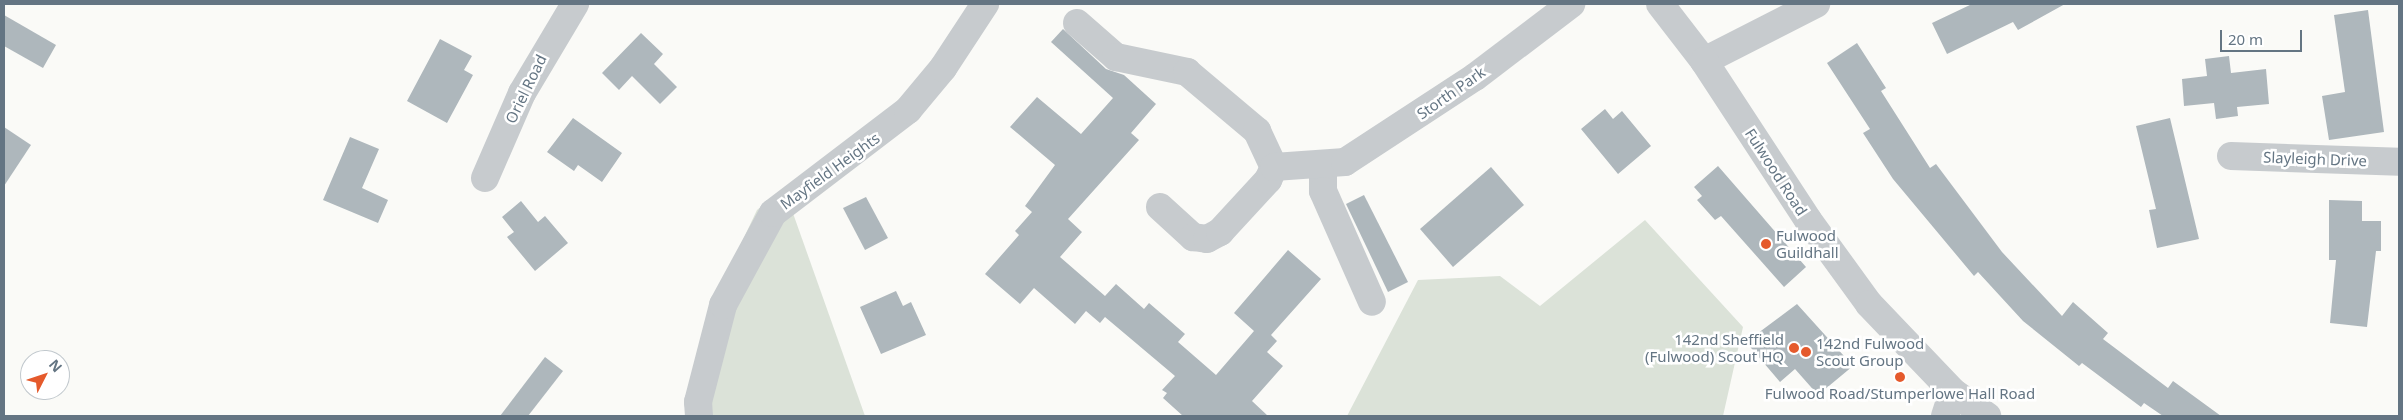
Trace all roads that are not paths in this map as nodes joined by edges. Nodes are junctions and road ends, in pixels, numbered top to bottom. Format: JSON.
{"nodes":[{"id":1,"x":575,"y":4,"type":"edge"},
{"id":2,"x":986,"y":4,"type":"edge"},
{"id":3,"x":1571,"y":4,"type":"edge"},
{"id":4,"x":1660,"y":4,"type":"edge"},
{"id":5,"x":1816,"y":4,"type":"edge"},
{"id":6,"x":1077,"y":23,"type":"dead end"},
{"id":7,"x":1704,"y":61,"type":"junction"},
{"id":8,"x":2231,"y":156,"type":"dead end"},
{"id":9,"x":2399,"y":162,"type":"edge"},
{"id":10,"x":1323,"y":165,"type":"junction"},
{"id":11,"x":1274,"y":167,"type":"junction"},
{"id":12,"x":485,"y":178,"type":"dead end"},
{"id":13,"x":1160,"y":208,"type":"dead end"},
{"id":14,"x":1372,"y":302,"type":"dead end"},
{"id":15,"x":1949,"y":404,"type":"edge"},
{"id":16,"x":699,"y":416,"type":"edge"},
{"id":17,"x":1987,"y":416,"type":"edge"}],
"edges":[{"from":1,"to":12,"type":"street","name":"Oriel Road"},
{"from":2,"to":16,"type":"street","name":"Mayfield Heights"},
{"from":3,"to":10,"type":"street","name":"Storth Park"},
{"from":4,"to":7,"type":"street","name":"Fulwood Road"},
{"from":5,"to":7,"type":"street"},
{"from":6,"to":11,"type":"street"},
{"from":7,"to":15,"type":"street","name":"Fulwood Road"},
{"from":8,"to":9,"type":"street","name":"Slayleigh Drive"},
{"from":10,"to":11,"type":"street","name":"Storth Park"},
{"from":10,"to":14,"type":"street"},
{"from":11,"to":13,"type":"street"},
{"from":15,"to":17,"type":"street","name":"Fulwood Road"}]}
